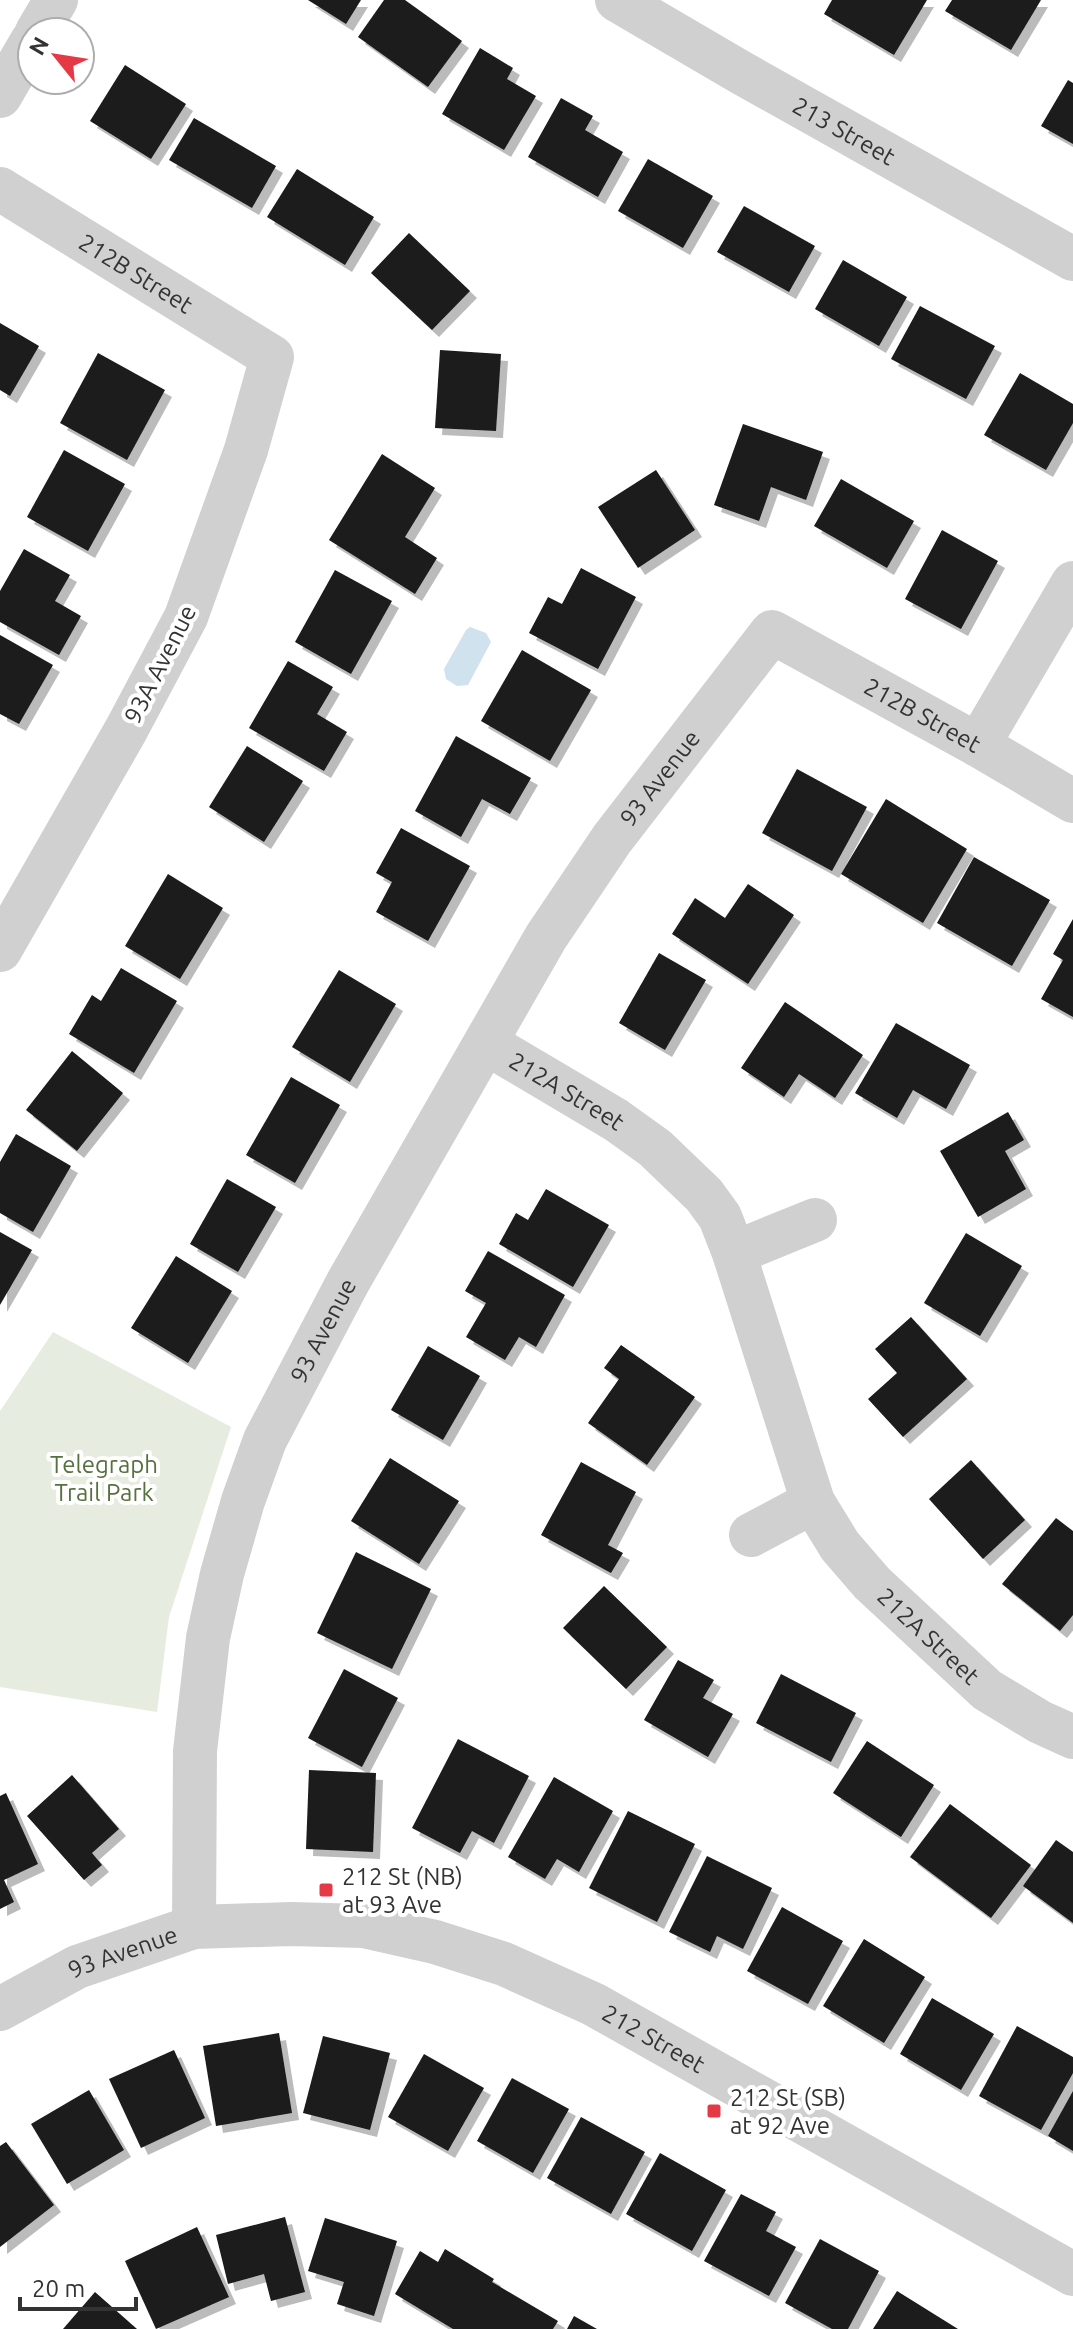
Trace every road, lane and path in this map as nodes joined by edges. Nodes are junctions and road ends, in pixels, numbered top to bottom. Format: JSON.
{"nodes":[{"id":1,"x":617,"y":0,"type":"edge"},
{"id":2,"x":16,"y":68,"type":"edge"},
{"id":3,"x":0,"y":96,"type":"edge"},
{"id":4,"x":0,"y":189,"type":"edge"},
{"id":5,"x":1073,"y":259,"type":"edge"},
{"id":6,"x":272,"y":357,"type":"joint"},
{"id":7,"x":1073,"y":583,"type":"edge"},
{"id":8,"x":772,"y":632,"type":"joint"},
{"id":9,"x":978,"y":745,"type":"junction"},
{"id":10,"x":1073,"y":801,"type":"edge"},
{"id":11,"x":0,"y":950,"type":"edge"},
{"id":12,"x":486,"y":1043,"type":"junction"},
{"id":13,"x":815,"y":1220,"type":"dead end"},
{"id":14,"x":734,"y":1253,"type":"junction"},
{"id":15,"x":813,"y":1502,"type":"junction"},
{"id":16,"x":751,"y":1535,"type":"dead end"},
{"id":17,"x":1073,"y":1737,"type":"edge"},
{"id":18,"x":194,"y":1927,"type":"junction"},
{"id":19,"x":0,"y":2009,"type":"edge"},
{"id":20,"x":1073,"y":2274,"type":"edge"}],
"edges":[{"from":1,"to":5,"type":"street","name":"213 Street"},
{"from":2,"to":3,"type":"street"},
{"from":4,"to":6,"type":"street","name":"212B Street"},
{"from":6,"to":11,"type":"street","name":"93A Avenue"},
{"from":7,"to":9,"type":"street"},
{"from":8,"to":9,"type":"street","name":"212B Street"},
{"from":8,"to":12,"type":"street","name":"93 Avenue"},
{"from":9,"to":10,"type":"street","name":"212B Street"},
{"from":12,"to":14,"type":"street","name":"212A Street"},
{"from":12,"to":18,"type":"street","name":"93 Avenue"},
{"from":13,"to":14,"type":"street"},
{"from":14,"to":15,"type":"street","name":"212A Street"},
{"from":15,"to":16,"type":"street"},
{"from":15,"to":17,"type":"street","name":"212A Street"},
{"from":18,"to":19,"type":"street","name":"93 Avenue"},
{"from":18,"to":20,"type":"street","name":"212 Street"}]}
